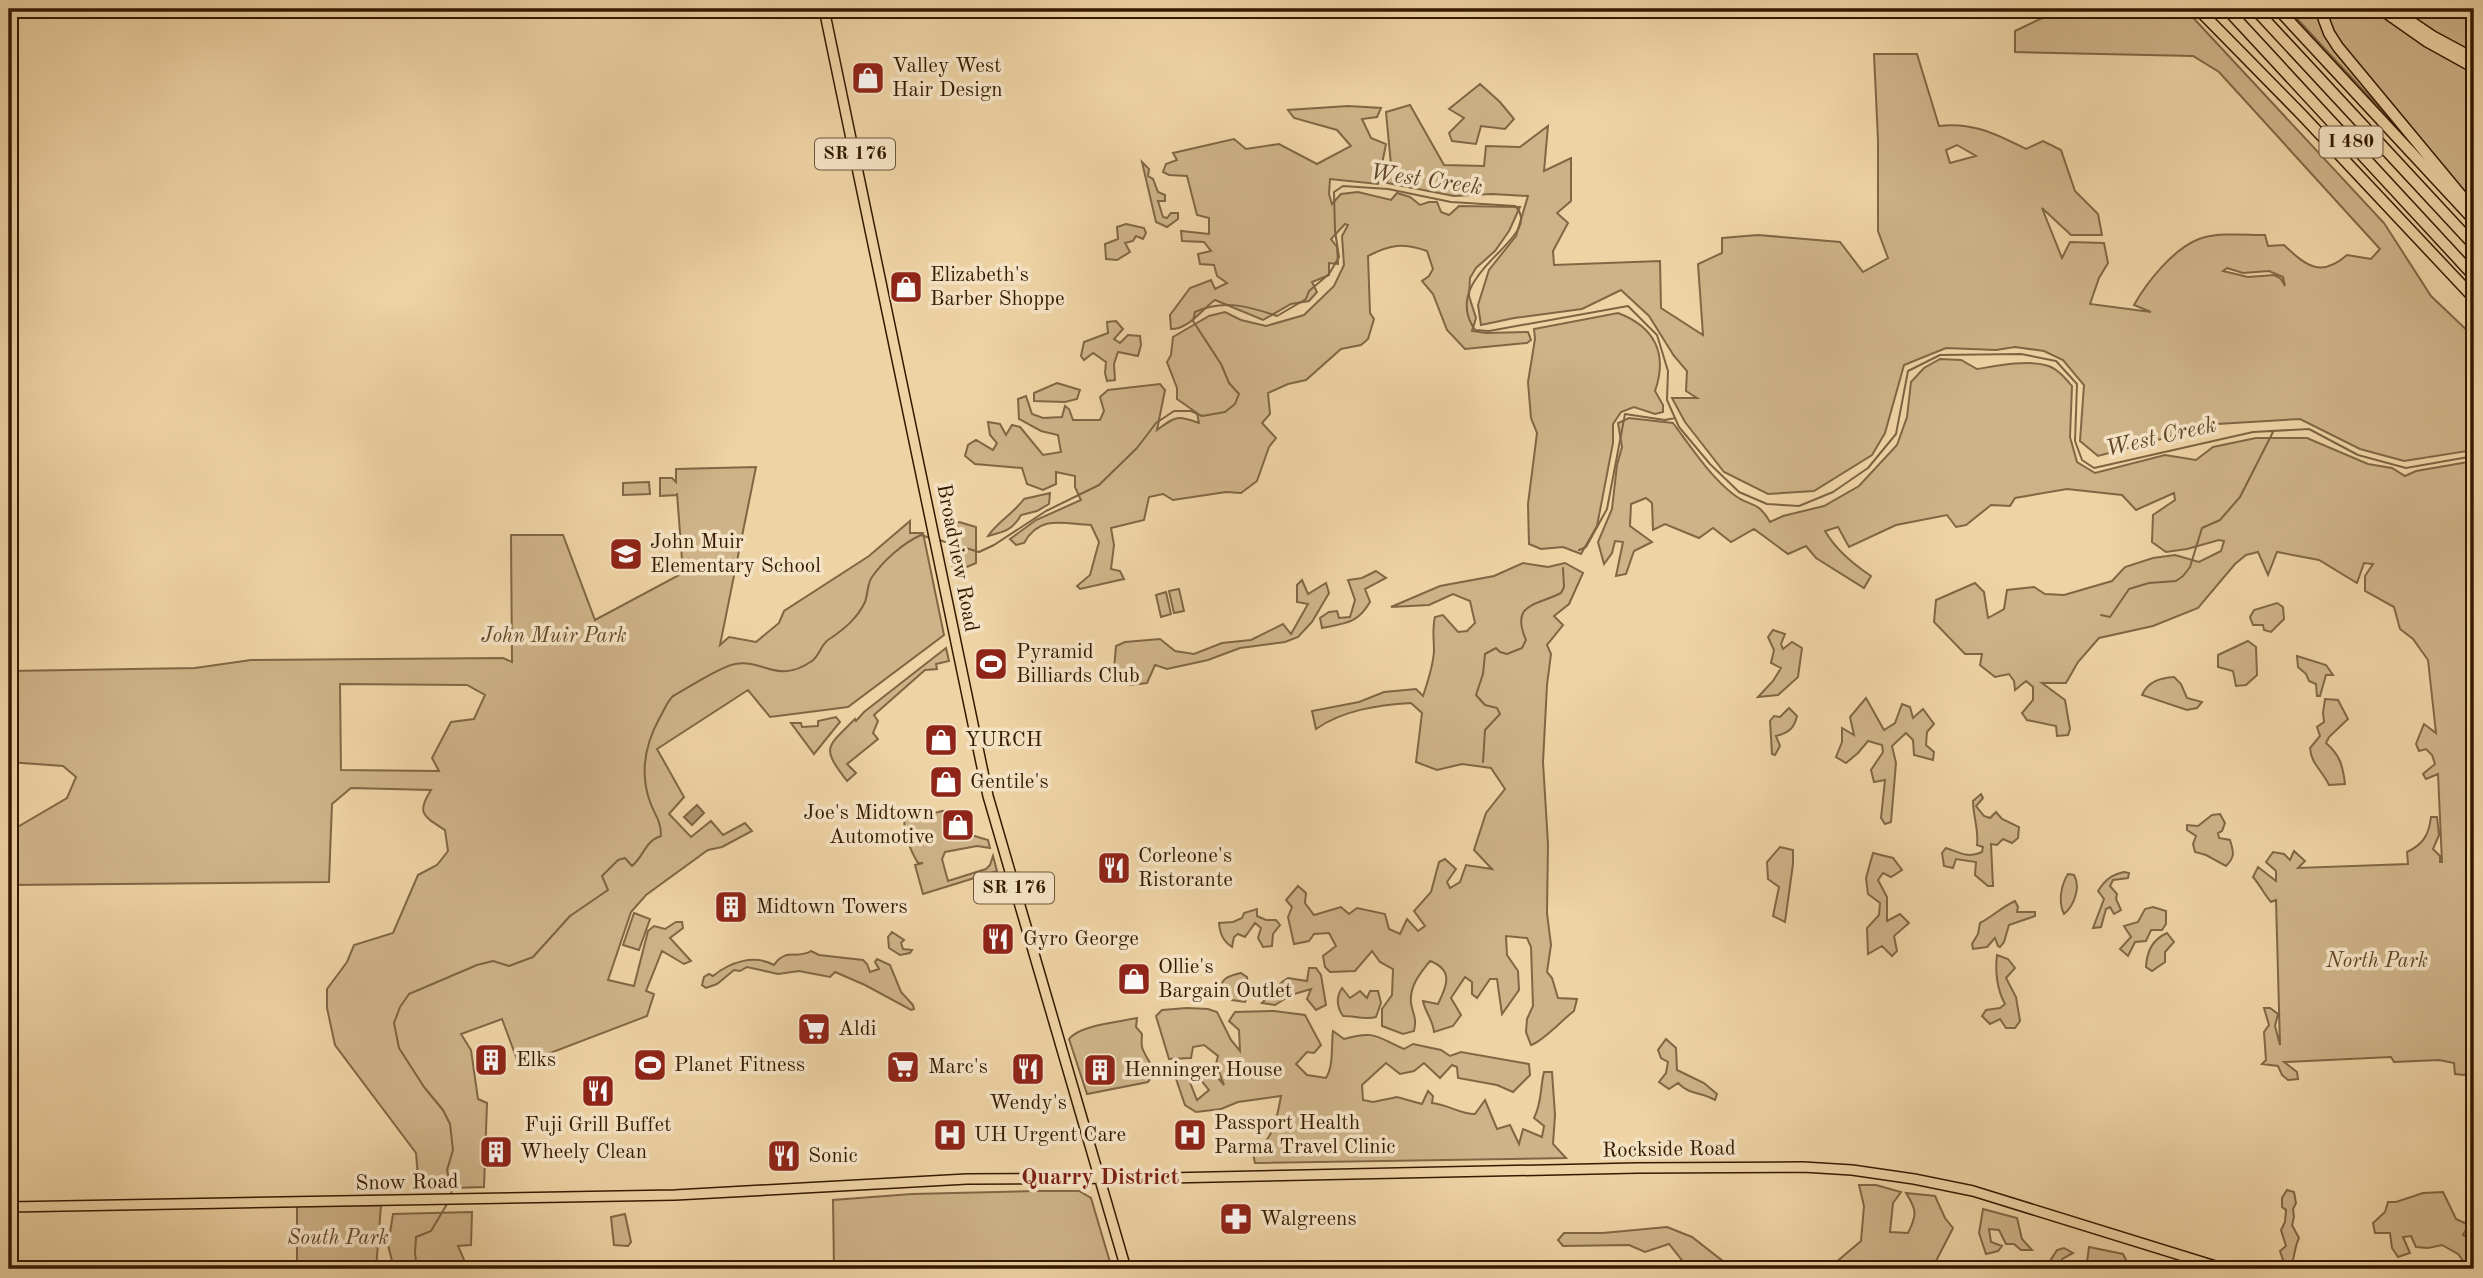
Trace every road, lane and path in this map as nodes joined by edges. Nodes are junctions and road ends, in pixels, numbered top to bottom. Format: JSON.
{"nodes":[{"id":1,"x":824,"y":9,"type":"edge"},
{"id":2,"x":2198,"y":9,"type":"edge"},
{"id":3,"x":2255,"y":9,"type":"edge"},
{"id":4,"x":2278,"y":9,"type":"edge"},
{"id":5,"x":2320,"y":9,"type":"edge"},
{"id":6,"x":2379,"y":9,"type":"edge"},
{"id":7,"x":2393,"y":9,"type":"edge"},
{"id":8,"x":2227,"y":10,"type":"edge"},
{"id":9,"x":2474,"y":58,"type":"edge"},
{"id":10,"x":2474,"y":68,"type":"edge"},
{"id":11,"x":2474,"y":211,"type":"edge"},
{"id":12,"x":2474,"y":220,"type":"edge"},
{"id":13,"x":2474,"y":245,"type":"edge"},
{"id":14,"x":2474,"y":276,"type":"edge"},
{"id":15,"x":2474,"y":298,"type":"edge"},
{"id":16,"x":1099,"y":1178,"type":"junction"},
{"id":17,"x":9,"y":1207,"type":"edge"},
{"id":18,"x":1126,"y":1269,"type":"edge"},
{"id":19,"x":2225,"y":1269,"type":"edge"}],
"edges":[{"from":1,"to":16,"type":"main road","name":"Broadview Road","number":"SR 176"},
{"from":2,"to":15,"type":"highway"},
{"from":3,"to":13,"type":"highway","number":"I 480"},
{"from":4,"to":12,"type":"highway"},
{"from":5,"to":11,"type":"highway"},
{"from":6,"to":10,"type":"main road"},
{"from":7,"to":9,"type":"main road"},
{"from":8,"to":14,"type":"highway","number":"I 480"},
{"from":16,"to":17,"type":"main road","name":"Snow Road"},
{"from":16,"to":18,"type":"main road","name":"Broadview Road","number":"SR 176"},
{"from":16,"to":19,"type":"main road","name":"Rockside Road"}]}
